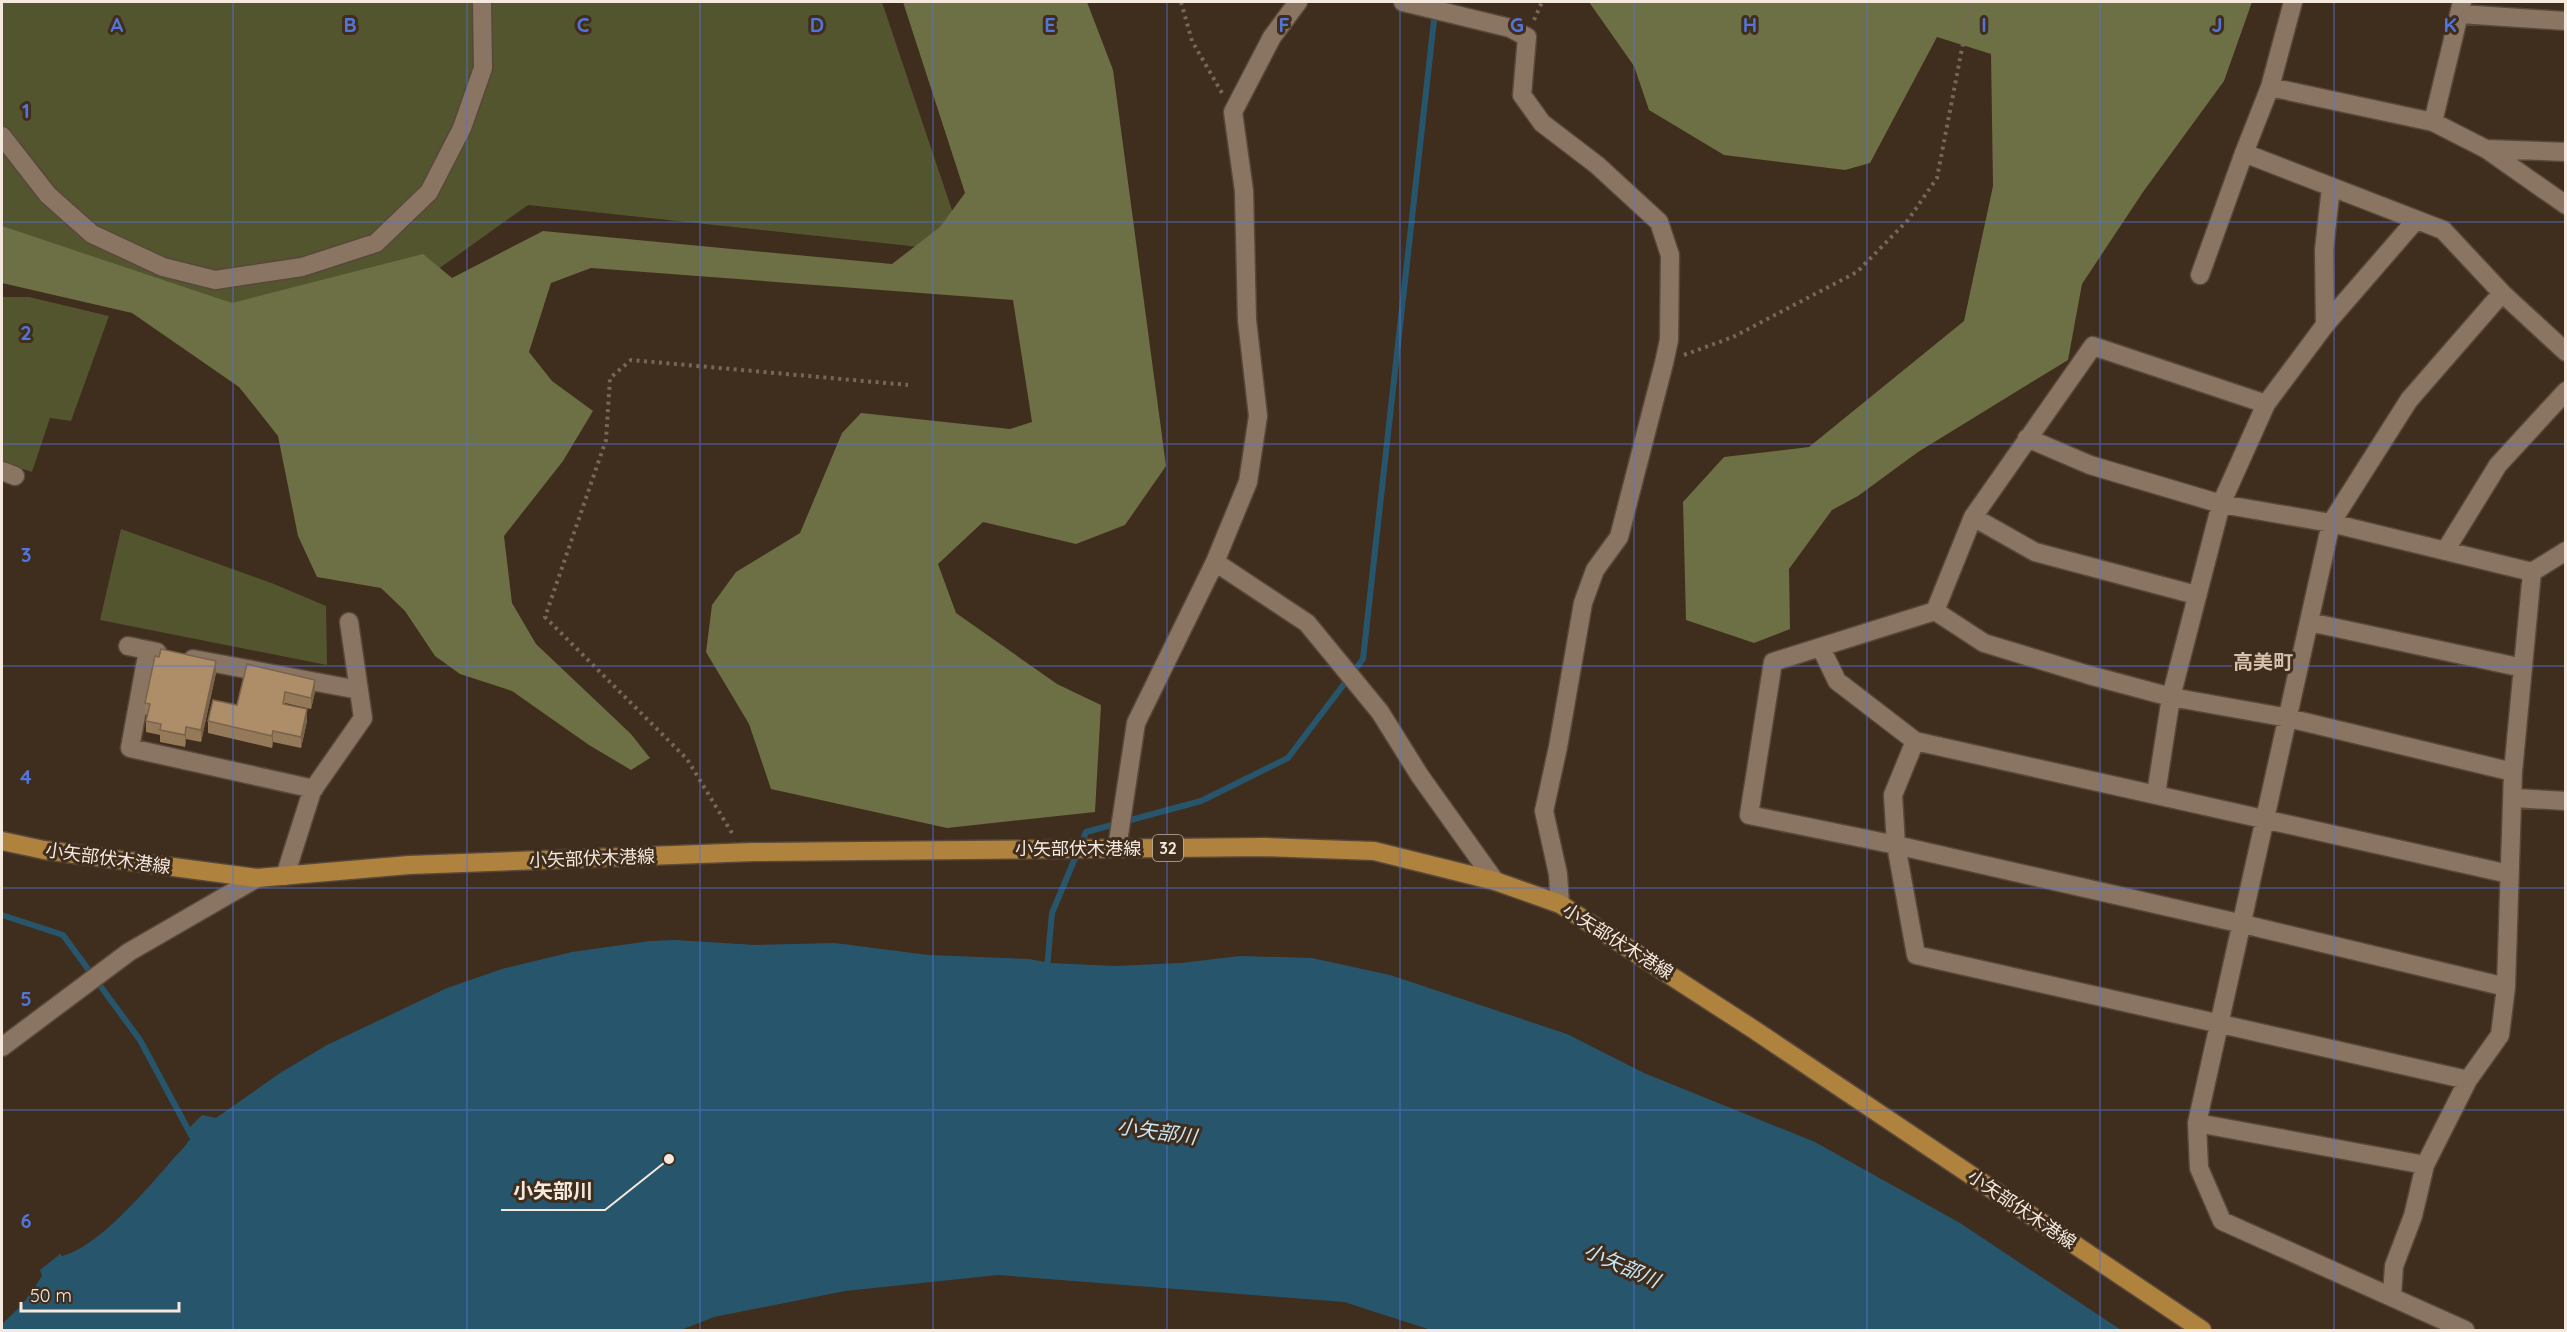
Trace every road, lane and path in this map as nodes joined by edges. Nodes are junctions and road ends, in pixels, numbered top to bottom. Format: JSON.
{"nodes":[{"id":1,"x":482,"y":2,"type":"edge"},
{"id":2,"x":1181,"y":2,"type":"edge"},
{"id":3,"x":1298,"y":2,"type":"edge"},
{"id":4,"x":1403,"y":2,"type":"edge"},
{"id":5,"x":1971,"y":2,"type":"edge"},
{"id":6,"x":2293,"y":2,"type":"edge"},
{"id":7,"x":2461,"y":8,"type":"edge"},
{"id":8,"x":2565,"y":21,"type":"edge"},
{"id":9,"x":2270,"y":87,"type":"junction"},
{"id":10,"x":1233,"y":112,"type":"junction"},
{"id":11,"x":2433,"y":122,"type":"junction"},
{"id":12,"x":2,"y":136,"type":"edge"},
{"id":13,"x":2486,"y":149,"type":"junction"},
{"id":14,"x":2565,"y":152,"type":"edge"},
{"id":15,"x":2244,"y":153,"type":"junction"},
{"id":16,"x":2331,"y":187,"type":"junction"},
{"id":17,"x":2565,"y":205,"type":"edge"},
{"id":18,"x":2415,"y":220,"type":"junction"},
{"id":19,"x":2200,"y":275,"type":"dead end"},
{"id":20,"x":2502,"y":293,"type":"junction"},
{"id":21,"x":2325,"y":325,"type":"junction"},
{"id":22,"x":2565,"y":352,"type":"edge"},
{"id":23,"x":1664,"y":363,"type":"junction"},
{"id":24,"x":908,"y":385,"type":"dead end"},
{"id":25,"x":2565,"y":392,"type":"edge"},
{"id":26,"x":2266,"y":404,"type":"junction"},
{"id":27,"x":2027,"y":438,"type":"junction"},
{"id":28,"x":2221,"y":504,"type":"junction"},
{"id":29,"x":1972,"y":517,"type":"junction"},
{"id":30,"x":2331,"y":523,"type":"junction"},
{"id":31,"x":2445,"y":551,"type":"junction"},
{"id":32,"x":2565,"y":551,"type":"edge"},
{"id":33,"x":1215,"y":562,"type":"junction"},
{"id":34,"x":2532,"y":572,"type":"junction"},
{"id":35,"x":2196,"y":596,"type":"junction"},
{"id":36,"x":1935,"y":611,"type":"junction"},
{"id":37,"x":349,"y":622,"type":"dead end"},
{"id":38,"x":2309,"y":622,"type":"junction"},
{"id":39,"x":128,"y":646,"type":"dead end"},
{"id":40,"x":1821,"y":648,"type":"junction"},
{"id":41,"x":148,"y":650,"type":"junction"},
{"id":42,"x":2523,"y":668,"type":"junction"},
{"id":43,"x":359,"y":690,"type":"junction"},
{"id":44,"x":2171,"y":698,"type":"junction"},
{"id":45,"x":2288,"y":718,"type":"junction"},
{"id":46,"x":1915,"y":741,"type":"junction"},
{"id":47,"x":2513,"y":772,"type":"junction"},
{"id":48,"x":314,"y":789,"type":"junction"},
{"id":49,"x":2156,"y":794,"type":"junction"},
{"id":50,"x":2514,"y":798,"type":"junction"},
{"id":51,"x":2565,"y":801,"type":"edge"},
{"id":52,"x":2266,"y":819,"type":"junction"},
{"id":53,"x":2,"y":841,"type":"edge"},
{"id":54,"x":1896,"y":845,"type":"junction"},
{"id":55,"x":1117,"y":848,"type":"junction"},
{"id":56,"x":744,"y":852,"type":"junction"},
{"id":57,"x":2509,"y":874,"type":"junction"},
{"id":58,"x":285,"y":876,"type":"junction"},
{"id":59,"x":257,"y":878,"type":"junction"},
{"id":60,"x":1495,"y":881,"type":"junction"},
{"id":61,"x":1560,"y":904,"type":"junction"},
{"id":62,"x":2243,"y":924,"type":"junction"},
{"id":63,"x":2506,"y":987,"type":"junction"},
{"id":64,"x":2220,"y":1023,"type":"junction"},
{"id":65,"x":2,"y":1047,"type":"edge"},
{"id":66,"x":2468,"y":1080,"type":"junction"},
{"id":67,"x":2197,"y":1123,"type":"junction"},
{"id":68,"x":2425,"y":1165,"type":"junction"},
{"id":69,"x":2392,"y":1296,"type":"junction"},
{"id":70,"x":2202,"y":1330,"type":"edge"},
{"id":71,"x":2465,"y":1330,"type":"edge"}],
"edges":[{"from":1,"to":12,"type":"street"},
{"from":2,"to":10,"type":"path"},
{"from":3,"to":10,"type":"street"},
{"from":4,"to":23,"type":"street"},
{"from":5,"to":23,"type":"path"},
{"from":6,"to":9,"type":"street"},
{"from":7,"to":8,"type":"street"},
{"from":7,"to":11,"type":"street"},
{"from":9,"to":11,"type":"street"},
{"from":9,"to":15,"type":"street"},
{"from":10,"to":33,"type":"street"},
{"from":11,"to":13,"type":"street"},
{"from":13,"to":14,"type":"street"},
{"from":13,"to":17,"type":"street"},
{"from":15,"to":16,"type":"street"},
{"from":15,"to":19,"type":"street"},
{"from":16,"to":18,"type":"street"},
{"from":16,"to":21,"type":"street"},
{"from":18,"to":20,"type":"street"},
{"from":18,"to":21,"type":"street"},
{"from":20,"to":22,"type":"street"},
{"from":20,"to":30,"type":"street"},
{"from":21,"to":26,"type":"street"},
{"from":23,"to":61,"type":"street"},
{"from":24,"to":56,"type":"path"},
{"from":25,"to":31,"type":"street"},
{"from":26,"to":27,"type":"street"},
{"from":26,"to":28,"type":"street"},
{"from":27,"to":28,"type":"street"},
{"from":27,"to":29,"type":"street"},
{"from":28,"to":30,"type":"street"},
{"from":28,"to":35,"type":"street"},
{"from":29,"to":35,"type":"street"},
{"from":29,"to":36,"type":"street"},
{"from":30,"to":31,"type":"street"},
{"from":30,"to":38,"type":"street"},
{"from":31,"to":34,"type":"street"},
{"from":32,"to":34,"type":"street"},
{"from":33,"to":55,"type":"street"},
{"from":33,"to":60,"type":"street"},
{"from":34,"to":42,"type":"street"},
{"from":35,"to":44,"type":"street"},
{"from":36,"to":40,"type":"street"},
{"from":36,"to":44,"type":"street"},
{"from":37,"to":43,"type":"street"},
{"from":38,"to":42,"type":"street"},
{"from":38,"to":45,"type":"street"},
{"from":39,"to":41,"type":"street"},
{"from":40,"to":46,"type":"street"},
{"from":40,"to":54,"type":"street"},
{"from":41,"to":43,"type":"street"},
{"from":41,"to":48,"type":"street"},
{"from":42,"to":47,"type":"street"},
{"from":43,"to":48,"type":"street"},
{"from":44,"to":45,"type":"street"},
{"from":44,"to":49,"type":"street"},
{"from":45,"to":47,"type":"street"},
{"from":45,"to":52,"type":"street"},
{"from":46,"to":49,"type":"street"},
{"from":46,"to":54,"type":"street"},
{"from":47,"to":50,"type":"street"},
{"from":48,"to":58,"type":"street"},
{"from":49,"to":52,"type":"street"},
{"from":50,"to":51,"type":"street"},
{"from":50,"to":57,"type":"street"},
{"from":52,"to":57,"type":"street"},
{"from":52,"to":62,"type":"street"},
{"from":53,"to":59,"type":"main road","name":"小矢部伏木港線","number":"32"},
{"from":54,"to":62,"type":"street"},
{"from":54,"to":64,"type":"street"},
{"from":55,"to":56,"type":"main road","name":"小矢部伏木港線","number":"32"},
{"from":55,"to":60,"type":"main road","name":"小矢部伏木港線","number":"32"},
{"from":56,"to":58,"type":"main road","name":"小矢部伏木港線","number":"32"},
{"from":57,"to":63,"type":"street"},
{"from":58,"to":59,"type":"main road","name":"小矢部伏木港線","number":"32"},
{"from":59,"to":65,"type":"street"},
{"from":60,"to":61,"type":"main road","name":"小矢部伏木港線","number":"32"},
{"from":61,"to":70,"type":"main road","name":"小矢部伏木港線","number":"32"},
{"from":62,"to":63,"type":"street"},
{"from":62,"to":64,"type":"street"},
{"from":63,"to":66,"type":"street"},
{"from":64,"to":66,"type":"street"},
{"from":64,"to":67,"type":"street"},
{"from":66,"to":68,"type":"street"},
{"from":67,"to":68,"type":"street"},
{"from":67,"to":69,"type":"street"},
{"from":68,"to":69,"type":"street"},
{"from":69,"to":71,"type":"street"}]}
